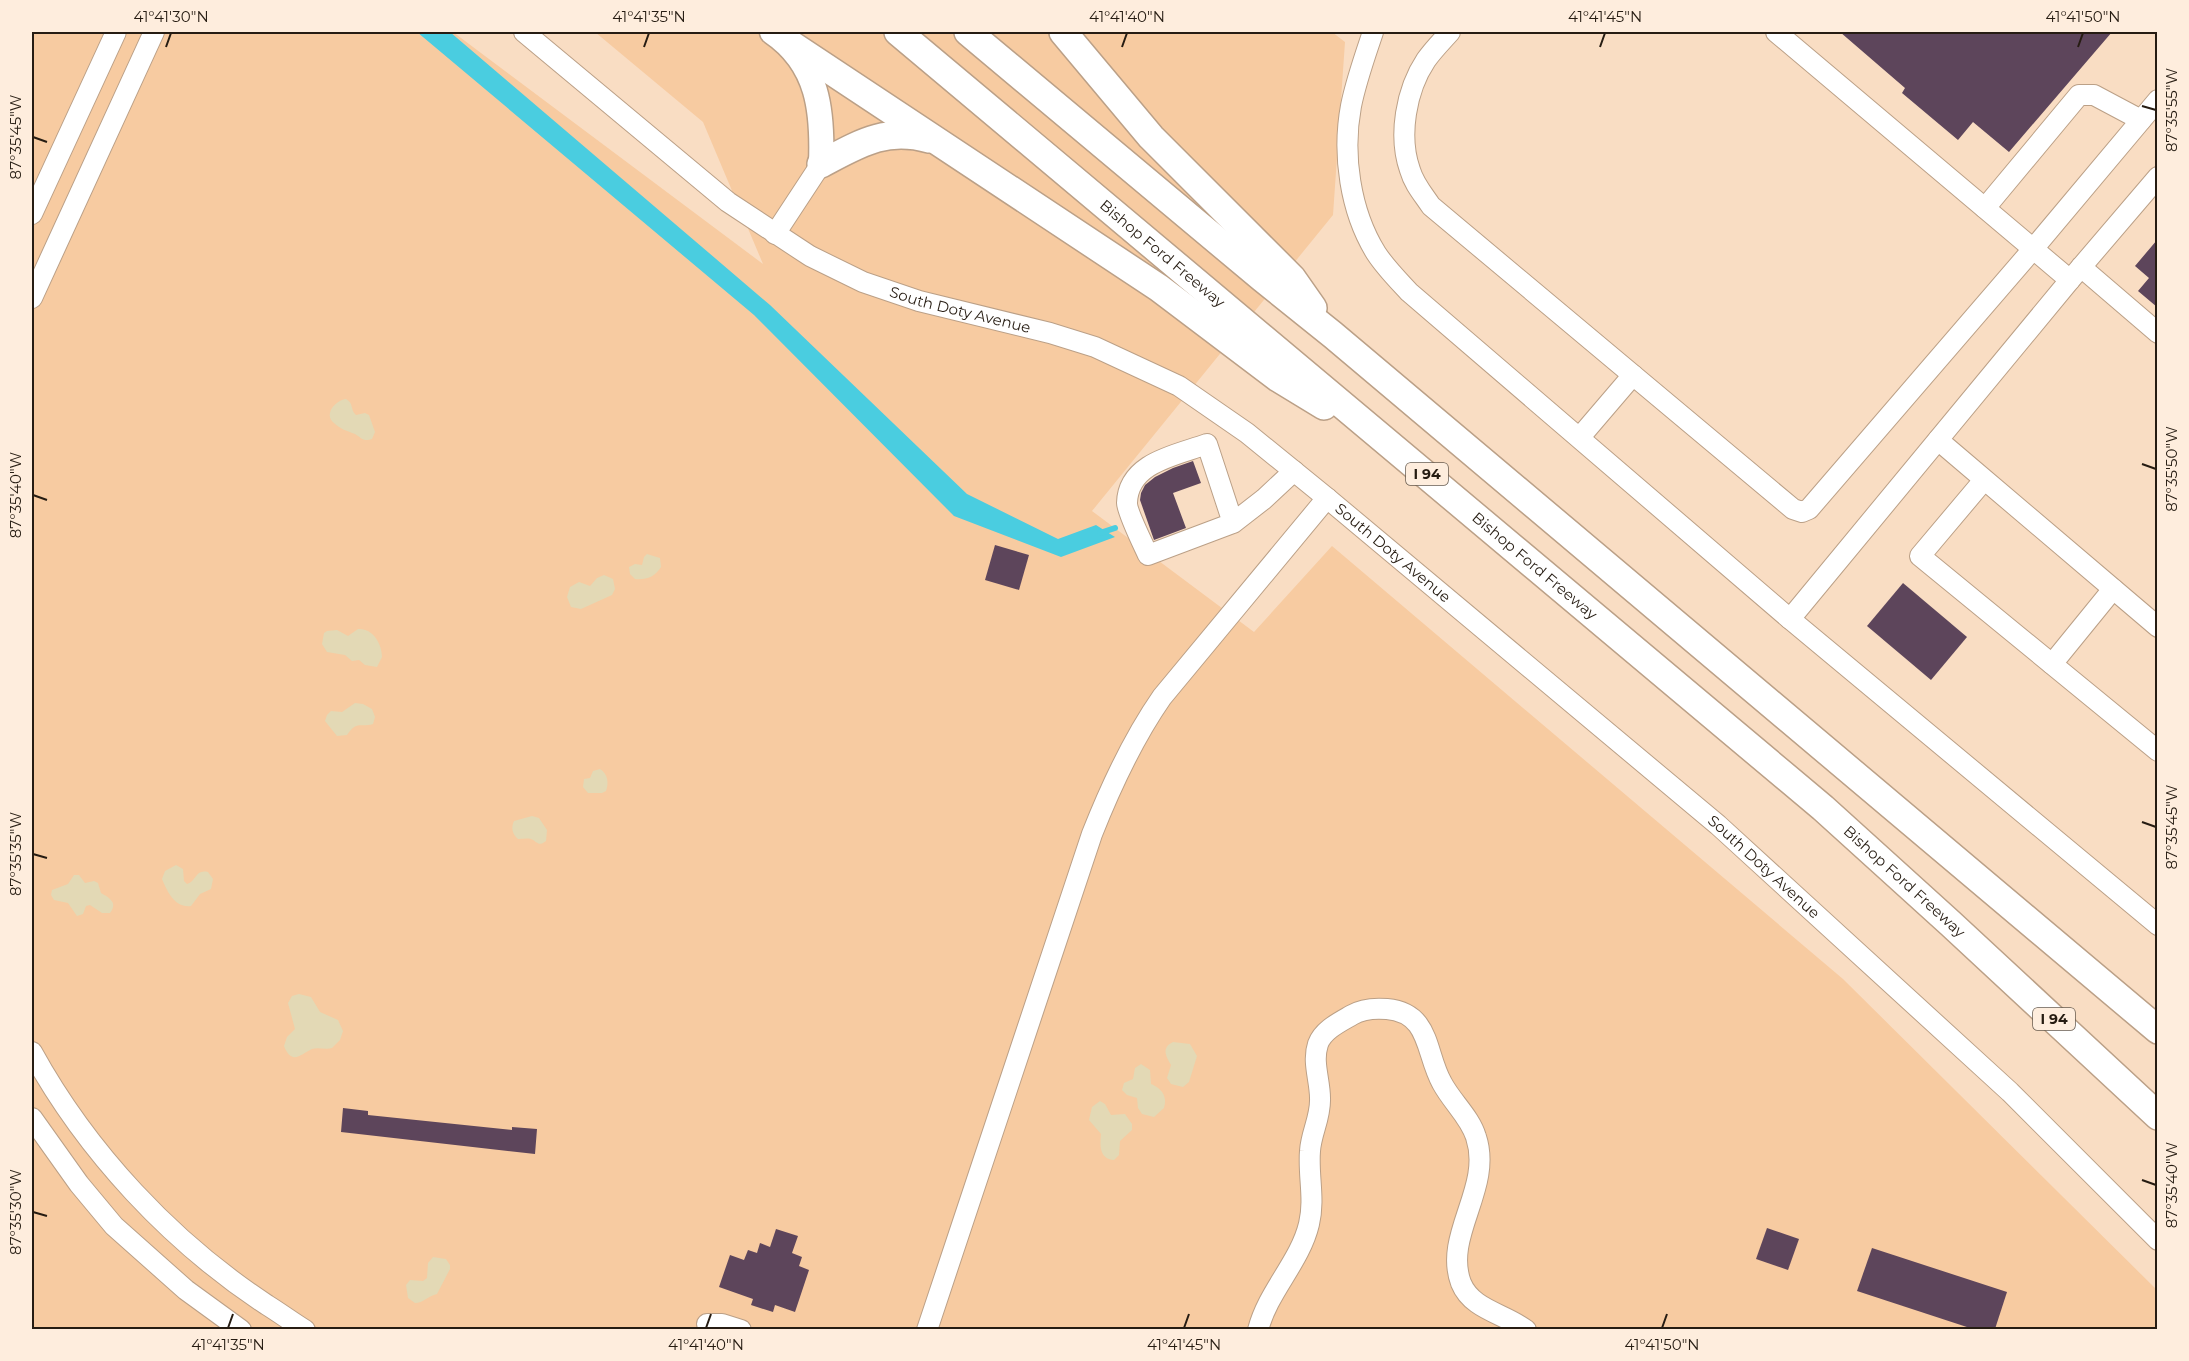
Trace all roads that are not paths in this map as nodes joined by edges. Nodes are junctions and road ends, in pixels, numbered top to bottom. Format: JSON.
{"nodes":[{"id":1,"x":116,"y":32,"type":"edge"},
{"id":2,"x":154,"y":32,"type":"edge"},
{"id":3,"x":524,"y":32,"type":"edge"},
{"id":4,"x":898,"y":32,"type":"edge"},
{"id":5,"x":968,"y":32,"type":"edge"},
{"id":6,"x":1063,"y":32,"type":"edge"},
{"id":7,"x":1373,"y":32,"type":"edge"},
{"id":8,"x":1450,"y":32,"type":"edge"},
{"id":9,"x":1776,"y":32,"type":"edge"},
{"id":10,"x":781,"y":37,"type":"edge"},
{"id":11,"x":2157,"y":100,"type":"edge"},
{"id":12,"x":2141,"y":120,"type":"junction"},
{"id":13,"x":937,"y":141,"type":"junction"},
{"id":14,"x":820,"y":164,"type":"junction"},
{"id":15,"x":2157,"y":177,"type":"edge"},
{"id":16,"x":1985,"y":208,"type":"junction"},
{"id":17,"x":32,"y":214,"type":"edge"},
{"id":18,"x":775,"y":234,"type":"junction"},
{"id":19,"x":2033,"y":249,"type":"junction"},
{"id":20,"x":39,"y":261,"type":"edge"},
{"id":21,"x":2075,"y":273,"type":"junction"},
{"id":22,"x":32,"y":298,"type":"edge"},
{"id":23,"x":2157,"y":333,"type":"edge"},
{"id":24,"x":1334,"y":335,"type":"junction"},
{"id":25,"x":1633,"y":375,"type":"junction"},
{"id":26,"x":1580,"y":437,"type":"junction"},
{"id":27,"x":1938,"y":440,"type":"junction"},
{"id":28,"x":1415,"y":464,"type":"junction"},
{"id":29,"x":1294,"y":471,"type":"junction"},
{"id":30,"x":1984,"y":480,"type":"junction"},
{"id":31,"x":1327,"y":498,"type":"junction"},
{"id":32,"x":1233,"y":523,"type":"junction"},
{"id":33,"x":2113,"y":590,"type":"junction"},
{"id":34,"x":1790,"y":619,"type":"junction"},
{"id":35,"x":2157,"y":627,"type":"edge"},
{"id":36,"x":2052,"y":664,"type":"junction"},
{"id":37,"x":2157,"y":751,"type":"edge"},
{"id":38,"x":2157,"y":925,"type":"edge"},
{"id":39,"x":2157,"y":1030,"type":"edge"},
{"id":40,"x":32,"y":1052,"type":"edge"},
{"id":41,"x":2157,"y":1116,"type":"edge"},
{"id":42,"x":32,"y":1118,"type":"edge"},
{"id":43,"x":75,"y":1120,"type":"junction"},
{"id":44,"x":47,"y":1141,"type":"junction"},
{"id":45,"x":2157,"y":1240,"type":"edge"},
{"id":46,"x":707,"y":1324,"type":"dead end"},
{"id":47,"x":241,"y":1329,"type":"edge"},
{"id":48,"x":306,"y":1329,"type":"edge"},
{"id":49,"x":741,"y":1329,"type":"edge"},
{"id":50,"x":927,"y":1329,"type":"edge"},
{"id":51,"x":1258,"y":1329,"type":"edge"},
{"id":52,"x":1526,"y":1329,"type":"edge"}],
"edges":[{"from":1,"to":17,"type":"street"},
{"from":2,"to":20,"type":"street"},
{"from":3,"to":18,"type":"street","name":"South Doty Avenue"},
{"from":4,"to":28,"type":"highway","name":"Bishop Ford Freeway","number":"I 94"},
{"from":5,"to":24,"type":"highway"},
{"from":6,"to":24,"type":"highway"},
{"from":7,"to":26,"type":"street"},
{"from":8,"to":25,"type":"street"},
{"from":9,"to":16,"type":"street"},
{"from":10,"to":13,"type":"highway"},
{"from":10,"to":14,"type":"main road"},
{"from":11,"to":12,"type":"street"},
{"from":12,"to":16,"type":"street"},
{"from":12,"to":19,"type":"street"},
{"from":13,"to":14,"type":"highway"},
{"from":13,"to":28,"type":"highway"},
{"from":14,"to":18,"type":"street"},
{"from":15,"to":21,"type":"street"},
{"from":16,"to":19,"type":"street"},
{"from":18,"to":29,"type":"street","name":"South Doty Avenue"},
{"from":19,"to":21,"type":"street"},
{"from":19,"to":25,"type":"street"},
{"from":20,"to":22,"type":"street"},
{"from":21,"to":23,"type":"street"},
{"from":21,"to":27,"type":"street"},
{"from":24,"to":39,"type":"highway"},
{"from":25,"to":26,"type":"street"},
{"from":26,"to":34,"type":"street"},
{"from":27,"to":30,"type":"street"},
{"from":27,"to":34,"type":"street"},
{"from":28,"to":41,"type":"highway","name":"Bishop Ford Freeway","number":"I 94"},
{"from":29,"to":31,"type":"street","name":"South Doty Avenue"},
{"from":29,"to":32,"type":"street"},
{"from":30,"to":33,"type":"street"},
{"from":30,"to":36,"type":"street"},
{"from":31,"to":45,"type":"street","name":"South Doty Avenue"},
{"from":31,"to":50,"type":"street"},
{"from":32,"to":32,"type":"street"},
{"from":33,"to":35,"type":"street"},
{"from":33,"to":36,"type":"street"},
{"from":34,"to":38,"type":"street"},
{"from":36,"to":37,"type":"street"},
{"from":40,"to":43,"type":"street"},
{"from":42,"to":44,"type":"street"},
{"from":43,"to":44,"type":"street"},
{"from":43,"to":48,"type":"street"},
{"from":44,"to":47,"type":"street"},
{"from":46,"to":49,"type":"street"},
{"from":51,"to":52,"type":"street"}]}
